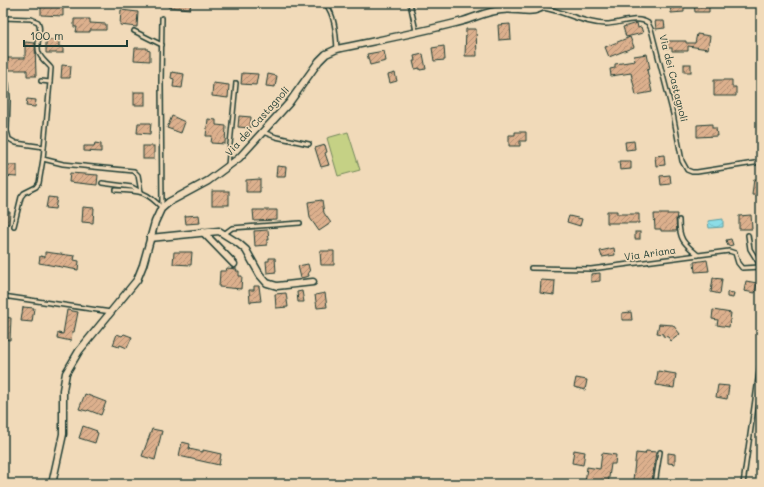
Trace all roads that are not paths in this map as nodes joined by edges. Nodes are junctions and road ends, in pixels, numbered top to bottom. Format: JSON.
{"nodes":[{"id":1,"x":325,"y":3,"type":"edge"},
{"id":2,"x":410,"y":3,"type":"edge"},
{"id":3,"x":545,"y":5,"type":"edge"},
{"id":4,"x":3,"y":18,"type":"edge"},
{"id":5,"x":162,"y":18,"type":"dead end"},
{"id":6,"x":134,"y":31,"type":"dead end"},
{"id":7,"x":416,"y":32,"type":"junction"},
{"id":8,"x":162,"y":45,"type":"junction"},
{"id":9,"x":337,"y":49,"type":"junction"},
{"id":10,"x":41,"y":81,"type":"dead end"},
{"id":11,"x":50,"y":82,"type":"junction"},
{"id":12,"x":236,"y":83,"type":"dead end"},
{"id":13,"x":7,"y":84,"type":"dead end"},
{"id":14,"x":263,"y":132,"type":"junction"},
{"id":15,"x":309,"y":144,"type":"dead end"},
{"id":16,"x":44,"y":147,"type":"junction"},
{"id":17,"x":43,"y":159,"type":"junction"},
{"id":18,"x":761,"y":162,"type":"edge"},
{"id":19,"x":228,"y":166,"type":"junction"},
{"id":20,"x":102,"y":183,"type":"dead end"},
{"id":21,"x":116,"y":190,"type":"dead end"},
{"id":22,"x":141,"y":192,"type":"junction"},
{"id":23,"x":162,"y":208,"type":"junction"},
{"id":24,"x":679,"y":220,"type":"dead end"},
{"id":25,"x":300,"y":223,"type":"dead end"},
{"id":26,"x":14,"y":226,"type":"dead end"},
{"id":27,"x":203,"y":232,"type":"junction"},
{"id":28,"x":224,"y":234,"type":"junction"},
{"id":29,"x":748,"y":235,"type":"dead end"},
{"id":30,"x":150,"y":238,"type":"junction"},
{"id":31,"x":698,"y":255,"type":"junction"},
{"id":32,"x":234,"y":264,"type":"dead end"},
{"id":33,"x":761,"y":267,"type":"edge"},
{"id":34,"x":531,"y":268,"type":"dead end"},
{"id":35,"x":313,"y":282,"type":"dead end"},
{"id":36,"x":3,"y":296,"type":"edge"},
{"id":37,"x":111,"y":312,"type":"junction"},
{"id":38,"x":761,"y":358,"type":"edge"},
{"id":39,"x":660,"y":452,"type":"dead end"},
{"id":40,"x":52,"y":484,"type":"edge"},
{"id":41,"x":655,"y":484,"type":"edge"},
{"id":42,"x":743,"y":484,"type":"edge"}],
"edges":[{"from":1,"to":9,"type":"lane"},
{"from":2,"to":7,"type":"lane"},
{"from":3,"to":7,"type":"street","name":"Via dei Castagnoli"},
{"from":3,"to":18,"type":"lane","name":"Via dei Castagnoli"},
{"from":4,"to":11,"type":"lane"},
{"from":5,"to":8,"type":"lane"},
{"from":6,"to":8,"type":"lane"},
{"from":7,"to":9,"type":"street","name":"Via dei Castagnoli"},
{"from":8,"to":23,"type":"lane"},
{"from":9,"to":14,"type":"street","name":"Via dei Castagnoli"},
{"from":10,"to":11,"type":"lane"},
{"from":11,"to":16,"type":"lane"},
{"from":12,"to":19,"type":"lane"},
{"from":13,"to":16,"type":"lane"},
{"from":14,"to":15,"type":"lane"},
{"from":14,"to":19,"type":"street","name":"Via dei Castagnoli"},
{"from":16,"to":17,"type":"lane"},
{"from":17,"to":22,"type":"lane"},
{"from":17,"to":26,"type":"lane"},
{"from":19,"to":23,"type":"street","name":"Via dei Castagnoli"},
{"from":20,"to":22,"type":"lane"},
{"from":21,"to":22,"type":"lane"},
{"from":22,"to":23,"type":"lane"},
{"from":23,"to":30,"type":"street"},
{"from":24,"to":31,"type":"lane"},
{"from":25,"to":28,"type":"lane"},
{"from":27,"to":28,"type":"street"},
{"from":27,"to":30,"type":"street"},
{"from":27,"to":32,"type":"street"},
{"from":28,"to":35,"type":"street"},
{"from":29,"to":33,"type":"lane"},
{"from":30,"to":37,"type":"street"},
{"from":31,"to":33,"type":"lane","name":"Via Ariana"},
{"from":31,"to":34,"type":"lane","name":"Via Ariana"},
{"from":36,"to":37,"type":"lane"},
{"from":37,"to":40,"type":"street"},
{"from":38,"to":42,"type":"lane"},
{"from":39,"to":41,"type":"lane"}]}
